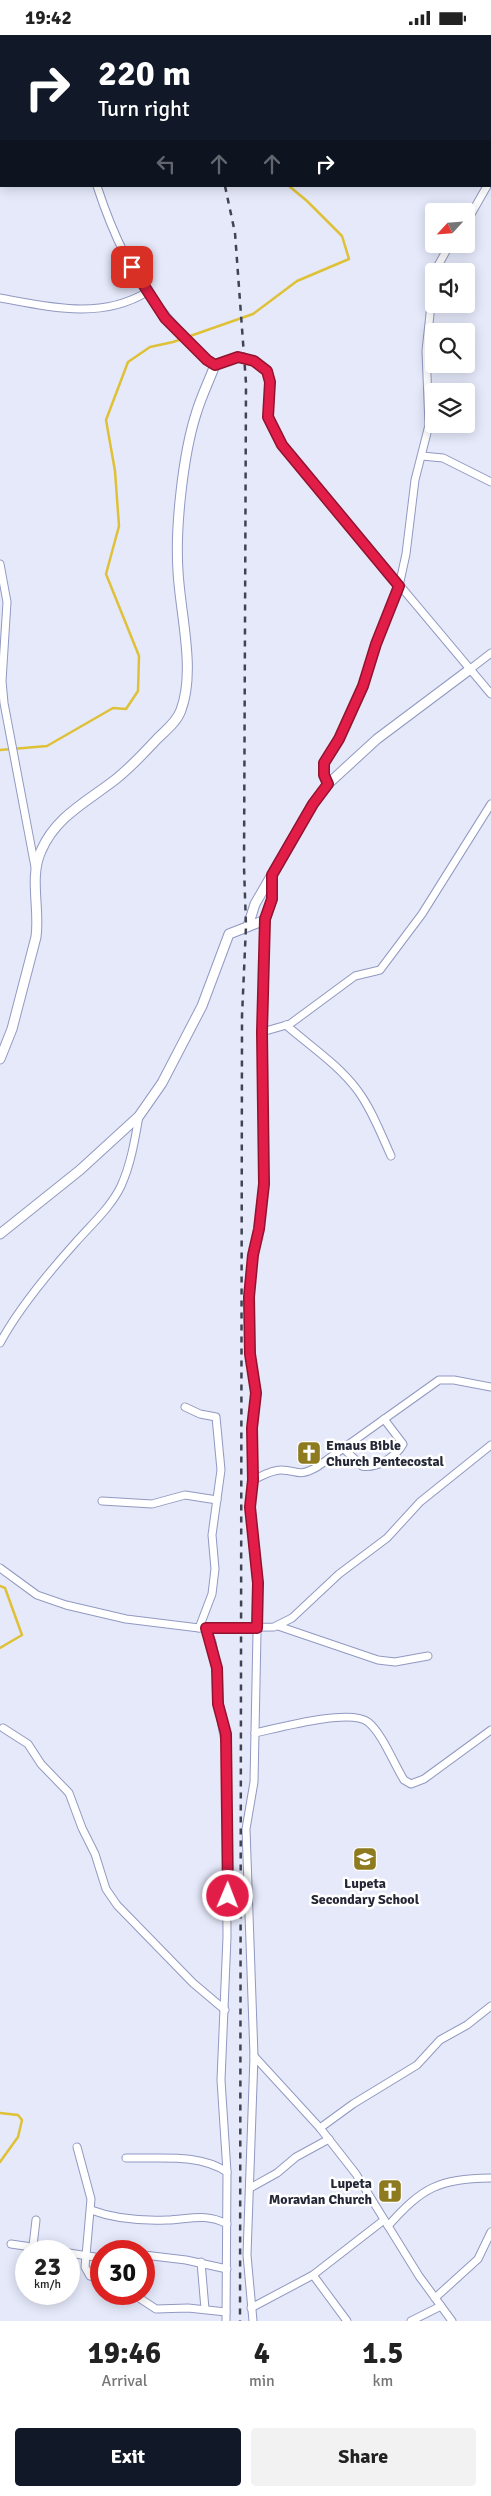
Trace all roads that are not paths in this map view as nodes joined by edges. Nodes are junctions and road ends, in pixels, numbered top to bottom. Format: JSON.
{"nodes":[{"id":1,"x":97,"y":187,"type":"edge"},
{"id":2,"x":486,"y":187,"type":"edge"},
{"id":3,"x":475,"y":207,"type":"edge"},
{"id":4,"x":147,"y":292,"type":"junction"},
{"id":5,"x":0,"y":298,"type":"edge"},
{"id":6,"x":430,"y":313,"type":"edge"},
{"id":7,"x":215,"y":365,"type":"junction"},
{"id":8,"x":422,"y":456,"type":"junction"},
{"id":9,"x":491,"y":482,"type":"edge"},
{"id":10,"x":0,"y":564,"type":"edge"},
{"id":11,"x":399,"y":586,"type":"junction"},
{"id":12,"x":491,"y":653,"type":"edge"},
{"id":13,"x":469,"y":670,"type":"junction"},
{"id":14,"x":491,"y":693,"type":"edge"},
{"id":15,"x":328,"y":784,"type":"junction"},
{"id":16,"x":491,"y":803,"type":"edge"},
{"id":17,"x":35,"y":869,"type":"junction"},
{"id":18,"x":272,"y":875,"type":"junction"},
{"id":19,"x":265,"y":919,"type":"junction"},
{"id":20,"x":248,"y":926,"type":"junction"},
{"id":21,"x":286,"y":1025,"type":"junction"},
{"id":22,"x":262,"y":1032,"type":"junction"},
{"id":23,"x":0,"y":1059,"type":"edge"},
{"id":24,"x":139,"y":1116,"type":"junction"},
{"id":25,"x":392,"y":1156,"type":"dead end"},
{"id":26,"x":0,"y":1234,"type":"edge"},
{"id":27,"x":0,"y":1343,"type":"edge"},
{"id":28,"x":491,"y":1387,"type":"edge"},
{"id":29,"x":185,"y":1407,"type":"dead end"},
{"id":30,"x":384,"y":1419,"type":"junction"},
{"id":31,"x":491,"y":1445,"type":"edge"},
{"id":32,"x":344,"y":1449,"type":"junction"},
{"id":33,"x":253,"y":1480,"type":"junction"},
{"id":34,"x":216,"y":1500,"type":"junction"},
{"id":35,"x":102,"y":1501,"type":"dead end"},
{"id":36,"x":0,"y":1568,"type":"edge"},
{"id":37,"x":278,"y":1626,"type":"junction"},
{"id":38,"x":202,"y":1628,"type":"junction"},
{"id":39,"x":257,"y":1628,"type":"junction"},
{"id":40,"x":428,"y":1655,"type":"dead end"},
{"id":41,"x":3,"y":1728,"type":"dead end"},
{"id":42,"x":491,"y":1729,"type":"edge"},
{"id":43,"x":255,"y":1733,"type":"junction"},
{"id":44,"x":491,"y":2006,"type":"edge"},
{"id":45,"x":225,"y":2010,"type":"junction"},
{"id":46,"x":254,"y":2056,"type":"junction"},
{"id":47,"x":320,"y":2128,"type":"junction"},
{"id":48,"x":329,"y":2139,"type":"junction"},
{"id":49,"x":77,"y":2147,"type":"dead end"},
{"id":50,"x":126,"y":2158,"type":"dead end"},
{"id":51,"x":227,"y":2172,"type":"junction"},
{"id":52,"x":491,"y":2178,"type":"edge"},
{"id":53,"x":250,"y":2189,"type":"junction"},
{"id":54,"x":91,"y":2210,"type":"junction"},
{"id":55,"x":36,"y":2220,"type":"dead end"},
{"id":56,"x":386,"y":2223,"type":"junction"},
{"id":57,"x":227,"y":2224,"type":"junction"},
{"id":58,"x":491,"y":2232,"type":"edge"},
{"id":59,"x":34,"y":2240,"type":"edge"},
{"id":60,"x":11,"y":2244,"type":"dead end"},
{"id":61,"x":15,"y":2244,"type":"edge"},
{"id":62,"x":80,"y":2256,"type":"edge"},
{"id":63,"x":155,"y":2256,"type":"edge"},
{"id":64,"x":85,"y":2257,"type":"junction"},
{"id":65,"x":90,"y":2257,"type":"edge"},
{"id":66,"x":201,"y":2262,"type":"junction"},
{"id":67,"x":228,"y":2269,"type":"junction"},
{"id":68,"x":90,"y":2274,"type":"edge"},
{"id":69,"x":313,"y":2275,"type":"junction"},
{"id":70,"x":435,"y":2298,"type":"junction"},
{"id":71,"x":150,"y":2305,"type":"edge"},
{"id":72,"x":441,"y":2306,"type":"junction"},
{"id":73,"x":206,"y":2309,"type":"junction"},
{"id":74,"x":251,"y":2309,"type":"junction"},
{"id":75,"x":226,"y":2312,"type":"junction"},
{"id":76,"x":226,"y":2321,"type":"edge"},
{"id":77,"x":253,"y":2321,"type":"edge"},
{"id":78,"x":347,"y":2321,"type":"edge"},
{"id":79,"x":411,"y":2321,"type":"edge"},
{"id":80,"x":452,"y":2321,"type":"edge"}],
"edges":[{"from":1,"to":4,"type":"street"},
{"from":2,"to":3,"type":"street"},
{"from":4,"to":5,"type":"street"},
{"from":4,"to":7,"type":"street"},
{"from":6,"to":8,"type":"street"},
{"from":7,"to":11,"type":"street"},
{"from":7,"to":17,"type":"street"},
{"from":8,"to":9,"type":"street"},
{"from":8,"to":11,"type":"street"},
{"from":10,"to":17,"type":"street"},
{"from":11,"to":13,"type":"street"},
{"from":11,"to":15,"type":"street"},
{"from":12,"to":13,"type":"street"},
{"from":13,"to":14,"type":"street"},
{"from":13,"to":15,"type":"street"},
{"from":15,"to":18,"type":"street"},
{"from":16,"to":21,"type":"street"},
{"from":17,"to":23,"type":"street"},
{"from":18,"to":19,"type":"street"},
{"from":18,"to":20,"type":"street"},
{"from":19,"to":20,"type":"street"},
{"from":19,"to":22,"type":"street"},
{"from":20,"to":24,"type":"street"},
{"from":21,"to":22,"type":"street"},
{"from":21,"to":25,"type":"street"},
{"from":22,"to":33,"type":"street"},
{"from":24,"to":26,"type":"street"},
{"from":24,"to":27,"type":"street"},
{"from":28,"to":30,"type":"street"},
{"from":29,"to":34,"type":"street"},
{"from":30,"to":32,"type":"street"},
{"from":30,"to":32,"type":"street"},
{"from":31,"to":37,"type":"street"},
{"from":32,"to":33,"type":"street"},
{"from":33,"to":39,"type":"street"},
{"from":34,"to":35,"type":"street"},
{"from":34,"to":38,"type":"street"},
{"from":36,"to":38,"type":"street"},
{"from":37,"to":39,"type":"street"},
{"from":37,"to":40,"type":"street"},
{"from":38,"to":39,"type":"street"},
{"from":38,"to":45,"type":"street"},
{"from":39,"to":43,"type":"street"},
{"from":41,"to":45,"type":"street"},
{"from":42,"to":43,"type":"street"},
{"from":43,"to":46,"type":"street"},
{"from":44,"to":47,"type":"street"},
{"from":45,"to":51,"type":"street"},
{"from":46,"to":47,"type":"street"},
{"from":46,"to":53,"type":"street"},
{"from":47,"to":48,"type":"street"},
{"from":48,"to":53,"type":"street"},
{"from":48,"to":56,"type":"street"},
{"from":49,"to":54,"type":"street"},
{"from":50,"to":51,"type":"street"},
{"from":51,"to":57,"type":"street"},
{"from":52,"to":56,"type":"street"},
{"from":53,"to":74,"type":"street"},
{"from":54,"to":57,"type":"street"},
{"from":54,"to":64,"type":"street"},
{"from":55,"to":59,"type":"street"},
{"from":56,"to":69,"type":"street"},
{"from":56,"to":70,"type":"street"},
{"from":57,"to":67,"type":"street"},
{"from":58,"to":70,"type":"street"},
{"from":60,"to":61,"type":"street"},
{"from":62,"to":64,"type":"street"},
{"from":63,"to":66,"type":"street"},
{"from":64,"to":65,"type":"street"},
{"from":64,"to":68,"type":"street"},
{"from":66,"to":67,"type":"street"},
{"from":66,"to":73,"type":"street"},
{"from":67,"to":75,"type":"street"},
{"from":69,"to":74,"type":"street"},
{"from":69,"to":78,"type":"street"},
{"from":70,"to":72,"type":"street"},
{"from":71,"to":73,"type":"street"},
{"from":72,"to":79,"type":"street"},
{"from":72,"to":80,"type":"street"},
{"from":73,"to":75,"type":"street"},
{"from":74,"to":77,"type":"street"},
{"from":75,"to":76,"type":"street"}]}
